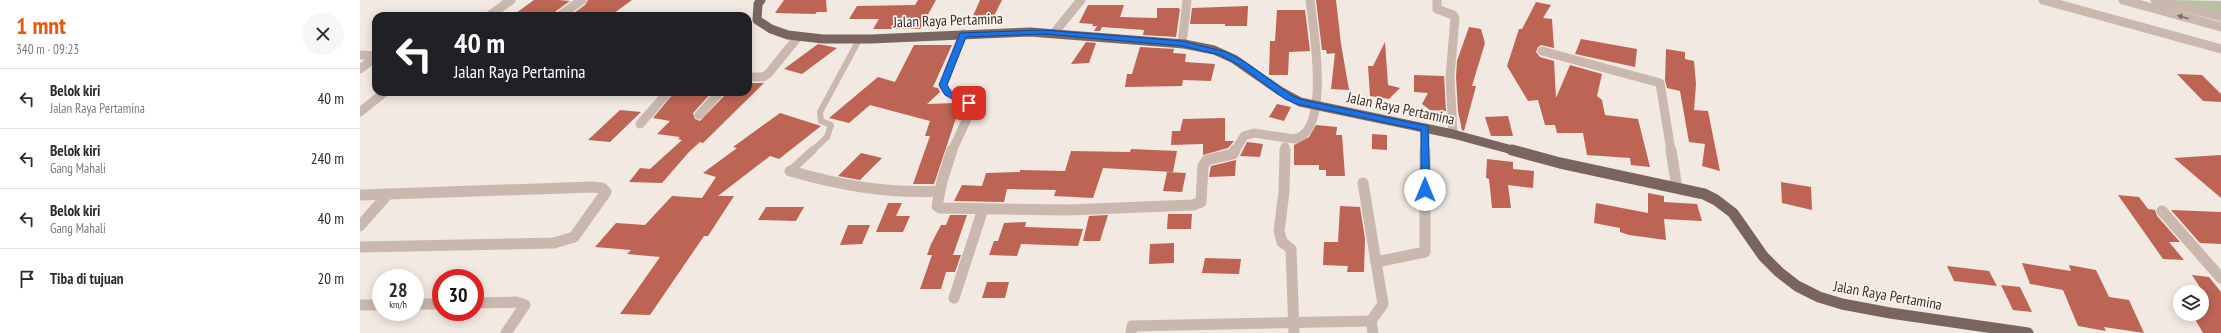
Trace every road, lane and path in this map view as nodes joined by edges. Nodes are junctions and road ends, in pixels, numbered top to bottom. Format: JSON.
{"nodes":[{"id":1,"x":510,"y":0,"type":"edge"},
{"id":2,"x":582,"y":0,"type":"edge"},
{"id":3,"x":761,"y":0,"type":"edge"},
{"id":4,"x":1081,"y":0,"type":"edge"},
{"id":5,"x":1187,"y":0,"type":"edge"},
{"id":6,"x":1310,"y":0,"type":"edge"},
{"id":7,"x":1437,"y":0,"type":"edge"},
{"id":8,"x":2042,"y":0,"type":"edge"},
{"id":9,"x":2123,"y":0,"type":"edge"},
{"id":10,"x":2155,"y":0,"type":"edge"},
{"id":11,"x":494,"y":12,"type":"edge"},
{"id":12,"x":565,"y":12,"type":"edge"},
{"id":13,"x":2221,"y":17,"type":"edge"},
{"id":14,"x":2221,"y":27,"type":"edge"},
{"id":15,"x":1054,"y":33,"type":"junction"},
{"id":16,"x":963,"y":34,"type":"junction"},
{"id":17,"x":798,"y":37,"type":"junction"},
{"id":18,"x":860,"y":38,"type":"junction"},
{"id":19,"x":1182,"y":44,"type":"junction"},
{"id":20,"x":2221,"y":49,"type":"edge"},
{"id":21,"x":1542,"y":52,"type":"dead end"},
{"id":22,"x":360,"y":55,"type":"edge"},
{"id":23,"x":372,"y":56,"type":"edge"},
{"id":24,"x":372,"y":60,"type":"edge"},
{"id":25,"x":360,"y":69,"type":"edge"},
{"id":26,"x":752,"y":77,"type":"edge"},
{"id":27,"x":380,"y":96,"type":"edge"},
{"id":28,"x":664,"y":96,"type":"edge"},
{"id":29,"x":716,"y":96,"type":"edge"},
{"id":30,"x":1316,"y":105,"type":"junction"},
{"id":31,"x":360,"y":112,"type":"edge"},
{"id":32,"x":699,"y":115,"type":"dead end"},
{"id":33,"x":640,"y":124,"type":"dead end"},
{"id":34,"x":1425,"y":128,"type":"junction"},
{"id":35,"x":1453,"y":134,"type":"junction"},
{"id":36,"x":1285,"y":147,"type":"dead end"},
{"id":37,"x":790,"y":171,"type":"joint"},
{"id":38,"x":1363,"y":183,"type":"dead end"},
{"id":39,"x":1677,"y":188,"type":"junction"},
{"id":40,"x":939,"y":191,"type":"junction"},
{"id":41,"x":388,"y":194,"type":"junction"},
{"id":42,"x":360,"y":195,"type":"edge"},
{"id":43,"x":983,"y":209,"type":"junction"},
{"id":44,"x":2162,"y":211,"type":"dead end"},
{"id":45,"x":360,"y":226,"type":"edge"},
{"id":46,"x":360,"y":247,"type":"edge"},
{"id":47,"x":1376,"y":262,"type":"junction"},
{"id":48,"x":2221,"y":278,"type":"edge"},
{"id":49,"x":954,"y":298,"type":"dead end"},
{"id":50,"x":484,"y":303,"type":"edge"},
{"id":51,"x":360,"y":305,"type":"edge"},
{"id":52,"x":372,"y":305,"type":"edge"},
{"id":53,"x":1371,"y":321,"type":"junction"},
{"id":54,"x":1217,"y":328,"type":"edge"},
{"id":55,"x":1293,"y":328,"type":"edge"},
{"id":56,"x":506,"y":333,"type":"edge"},
{"id":57,"x":1131,"y":333,"type":"edge"},
{"id":58,"x":1373,"y":333,"type":"edge"},
{"id":59,"x":2028,"y":333,"type":"edge"}],
"edges":[{"from":1,"to":11,"type":"street"},
{"from":2,"to":12,"type":"street"},
{"from":3,"to":17,"type":"main road","name":"Jalan Raya Pertamina"},
{"from":4,"to":15,"type":"street"},
{"from":5,"to":19,"type":"street"},
{"from":6,"to":30,"type":"street"},
{"from":7,"to":35,"type":"street"},
{"from":8,"to":20,"type":"street"},
{"from":14,"to":9,"type":"street","one_way":true},
{"from":10,"to":13,"type":"street"},
{"from":15,"to":16,"type":"main road","name":"Jalan Raya Pertamina"},
{"from":15,"to":19,"type":"main road","name":"Jalan Raya Pertamina"},
{"from":16,"to":18,"type":"main road","name":"Jalan Raya Pertamina"},
{"from":16,"to":40,"type":"street"},
{"from":17,"to":18,"type":"main road","name":"Jalan Raya Pertamina"},
{"from":17,"to":26,"type":"street"},
{"from":18,"to":37,"type":"lane"},
{"from":19,"to":30,"type":"main road","name":"Jalan Raya Pertamina"},
{"from":21,"to":39,"type":"street"},
{"from":22,"to":23,"type":"street"},
{"from":24,"to":25,"type":"street"},
{"from":27,"to":31,"type":"street"},
{"from":28,"to":33,"type":"street"},
{"from":29,"to":32,"type":"street"},
{"from":30,"to":34,"type":"main road","name":"Jalan Raya Pertamina"},
{"from":30,"to":43,"type":"street"},
{"from":34,"to":35,"type":"main road","name":"Jalan Raya Pertamina"},
{"from":34,"to":47,"type":"street"},
{"from":35,"to":39,"type":"main road","name":"Jalan Raya Pertamina"},
{"from":36,"to":55,"type":"street"},
{"from":37,"to":40,"type":"street"},
{"from":38,"to":47,"type":"street"},
{"from":39,"to":59,"type":"main road","name":"Jalan Raya Pertamina"},
{"from":40,"to":43,"type":"street"},
{"from":41,"to":42,"type":"street"},
{"from":41,"to":45,"type":"street"},
{"from":41,"to":46,"type":"street"},
{"from":43,"to":49,"type":"street"},
{"from":44,"to":48,"type":"street"},
{"from":47,"to":53,"type":"street"},
{"from":50,"to":56,"type":"street"},
{"from":51,"to":52,"type":"street"},
{"from":53,"to":55,"type":"street"},
{"from":53,"to":58,"type":"street"},
{"from":54,"to":55,"type":"street"},
{"from":54,"to":57,"type":"street"}]}
